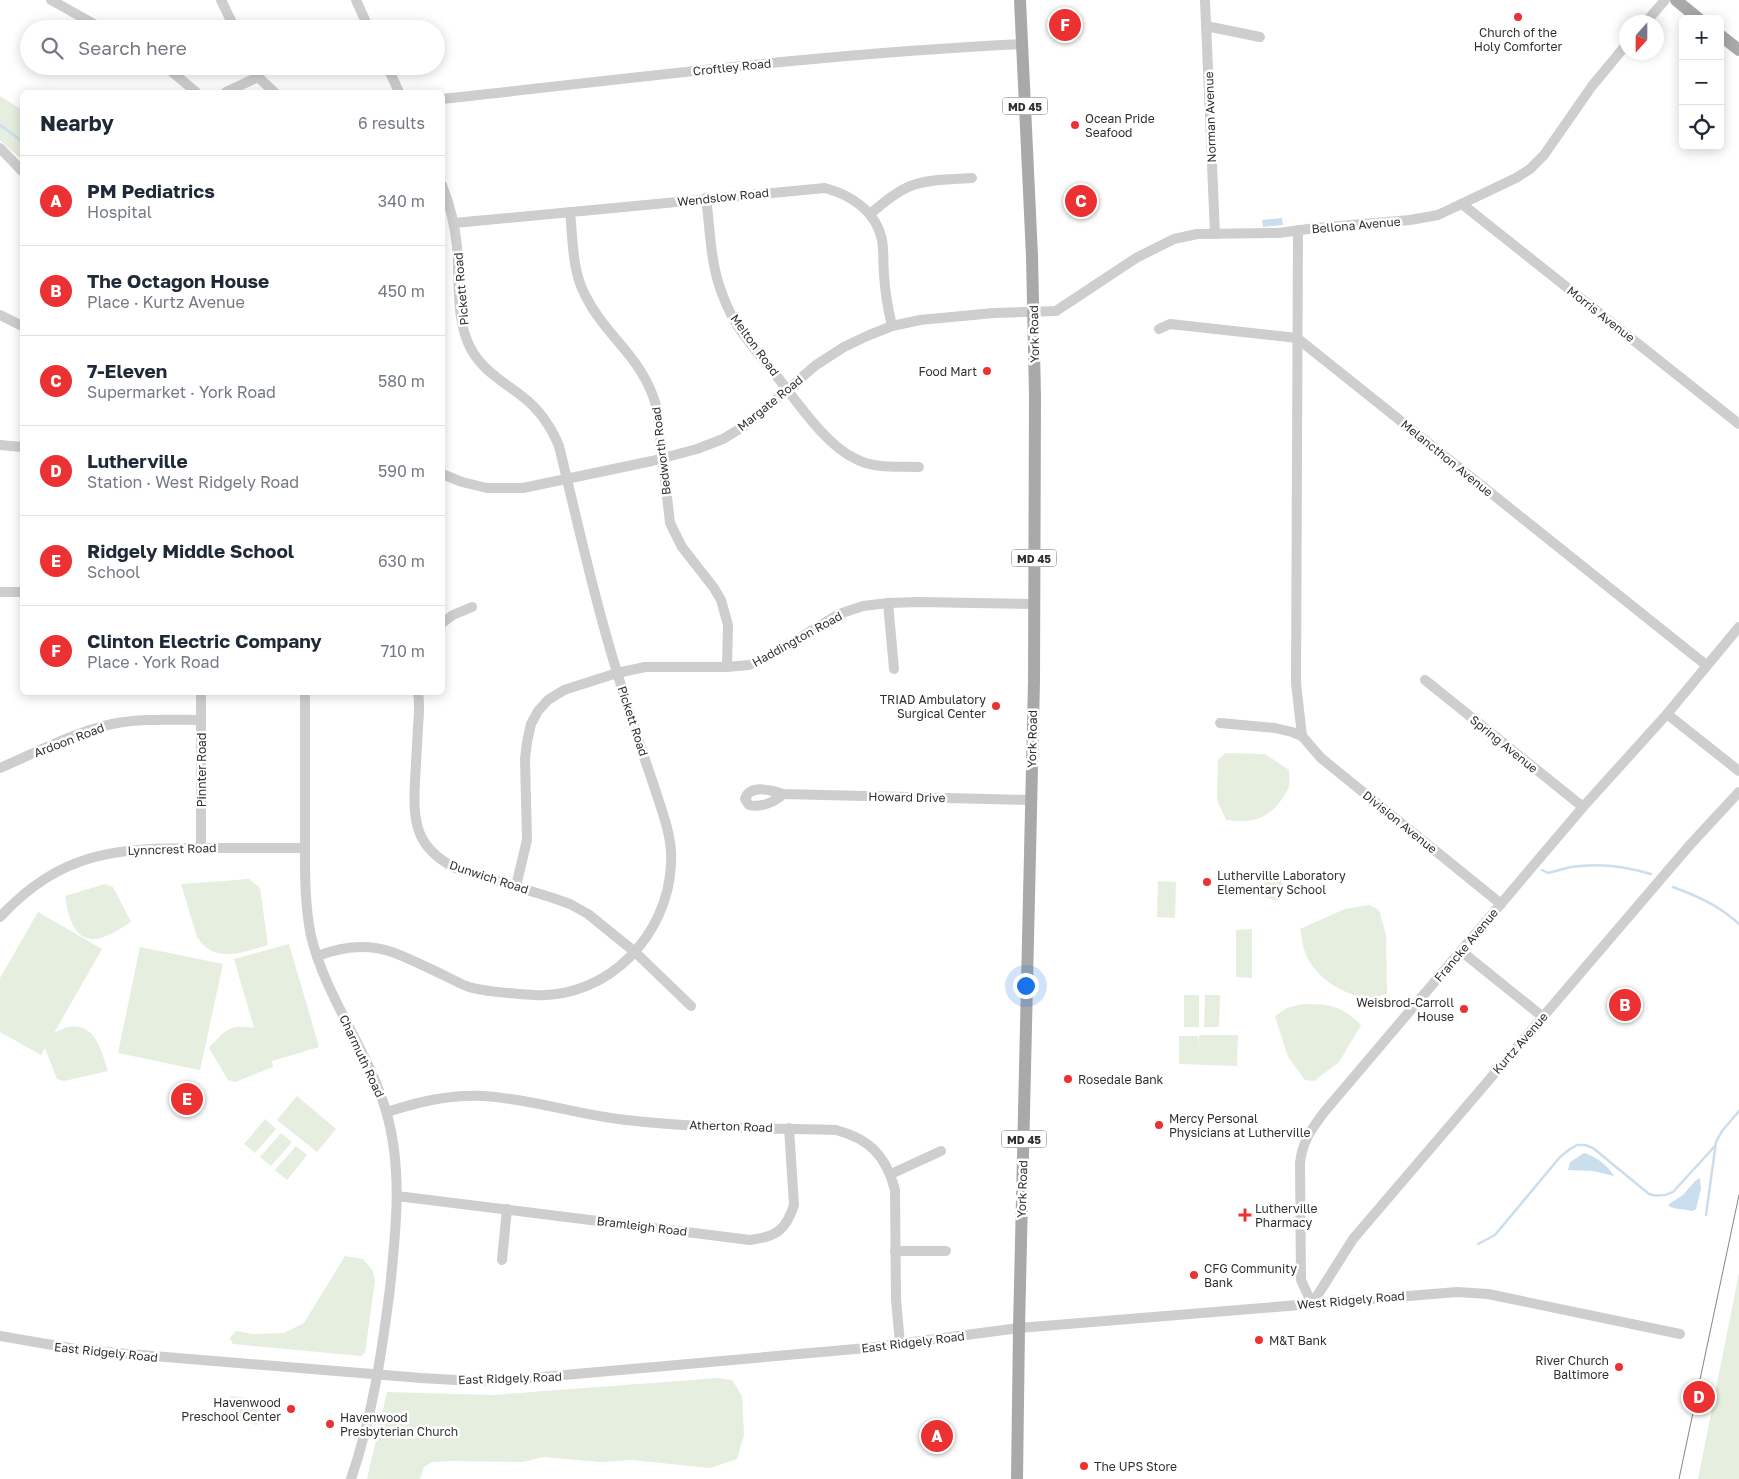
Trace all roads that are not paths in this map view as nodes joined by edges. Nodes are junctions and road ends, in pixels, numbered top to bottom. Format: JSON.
{"nodes":[{"id":1,"x":51,"y":0,"type":"edge"},
{"id":2,"x":222,"y":0,"type":"edge"},
{"id":3,"x":356,"y":0,"type":"edge"},
{"id":4,"x":1020,"y":0,"type":"edge"},
{"id":5,"x":1205,"y":0,"type":"edge"},
{"id":6,"x":1665,"y":0,"type":"edge"},
{"id":7,"x":1676,"y":0,"type":"edge"},
{"id":8,"x":1652,"y":15,"type":"edge"},
{"id":9,"x":1694,"y":15,"type":"edge"},
{"id":10,"x":86,"y":20,"type":"edge"},
{"id":11,"x":231,"y":20,"type":"edge"},
{"id":12,"x":365,"y":20,"type":"edge"},
{"id":13,"x":1206,"y":26,"type":"junction"},
{"id":14,"x":1260,"y":37,"type":"dead end"},
{"id":15,"x":1724,"y":39,"type":"edge"},
{"id":16,"x":1022,"y":44,"type":"junction"},
{"id":17,"x":1739,"y":50,"type":"edge"},
{"id":18,"x":1619,"y":53,"type":"edge"},
{"id":19,"x":176,"y":75,"type":"edge"},
{"id":20,"x":391,"y":75,"type":"edge"},
{"id":21,"x":258,"y":77,"type":"joint"},
{"id":22,"x":194,"y":90,"type":"edge"},
{"id":23,"x":230,"y":90,"type":"edge"},
{"id":24,"x":272,"y":90,"type":"edge"},
{"id":25,"x":398,"y":90,"type":"edge"},
{"id":26,"x":445,"y":99,"type":"edge"},
{"id":27,"x":0,"y":148,"type":"edge"},
{"id":28,"x":20,"y":169,"type":"edge"},
{"id":29,"x":972,"y":178,"type":"dead end"},
{"id":30,"x":445,"y":195,"type":"edge"},
{"id":31,"x":706,"y":198,"type":"junction"},
{"id":32,"x":1462,"y":204,"type":"junction"},
{"id":33,"x":570,"y":212,"type":"junction"},
{"id":34,"x":870,"y":214,"type":"junction"},
{"id":35,"x":454,"y":224,"type":"junction"},
{"id":36,"x":1298,"y":230,"type":"junction"},
{"id":37,"x":1215,"y":234,"type":"junction"},
{"id":38,"x":1034,"y":312,"type":"junction"},
{"id":39,"x":0,"y":315,"type":"edge"},
{"id":40,"x":20,"y":325,"type":"edge"},
{"id":41,"x":892,"y":326,"type":"junction"},
{"id":42,"x":1159,"y":328,"type":"dead end"},
{"id":43,"x":1297,"y":338,"type":"junction"},
{"id":44,"x":788,"y":390,"type":"junction"},
{"id":45,"x":1739,"y":424,"type":"edge"},
{"id":46,"x":0,"y":445,"type":"edge"},
{"id":47,"x":20,"y":447,"type":"edge"},
{"id":48,"x":662,"y":459,"type":"junction"},
{"id":49,"x":919,"y":467,"type":"dead end"},
{"id":50,"x":445,"y":475,"type":"edge"},
{"id":51,"x":567,"y":480,"type":"junction"},
{"id":52,"x":0,"y":592,"type":"edge"},
{"id":53,"x":20,"y":592,"type":"edge"},
{"id":54,"x":888,"y":603,"type":"junction"},
{"id":55,"x":1034,"y":604,"type":"junction"},
{"id":56,"x":472,"y":607,"type":"dead end"},
{"id":57,"x":445,"y":621,"type":"edge"},
{"id":58,"x":1739,"y":627,"type":"edge"},
{"id":59,"x":1706,"y":665,"type":"junction"},
{"id":60,"x":727,"y":668,"type":"junction"},
{"id":61,"x":894,"y":669,"type":"dead end"},
{"id":62,"x":617,"y":673,"type":"junction"},
{"id":63,"x":1425,"y":680,"type":"dead end"},
{"id":64,"x":201,"y":695,"type":"edge"},
{"id":65,"x":305,"y":695,"type":"edge"},
{"id":66,"x":418,"y":695,"type":"edge"},
{"id":67,"x":1667,"y":714,"type":"junction"},
{"id":68,"x":201,"y":720,"type":"junction"},
{"id":69,"x":1220,"y":723,"type":"dead end"},
{"id":70,"x":1302,"y":736,"type":"junction"},
{"id":71,"x":0,"y":768,"type":"edge"},
{"id":72,"x":1739,"y":771,"type":"edge"},
{"id":73,"x":1739,"y":792,"type":"edge"},
{"id":74,"x":783,"y":794,"type":"dead end"},
{"id":75,"x":1031,"y":800,"type":"junction"},
{"id":76,"x":1583,"y":808,"type":"junction"},
{"id":77,"x":201,"y":848,"type":"junction"},
{"id":78,"x":305,"y":848,"type":"junction"},
{"id":79,"x":516,"y":886,"type":"junction"},
{"id":80,"x":1501,"y":904,"type":"junction"},
{"id":81,"x":0,"y":917,"type":"edge"},
{"id":82,"x":1461,"y":950,"type":"junction"},
{"id":83,"x":635,"y":952,"type":"junction"},
{"id":84,"x":317,"y":956,"type":"junction"},
{"id":85,"x":691,"y":1006,"type":"dead end"},
{"id":86,"x":1543,"y":1016,"type":"junction"},
{"id":87,"x":387,"y":1112,"type":"junction"},
{"id":88,"x":789,"y":1128,"type":"junction"},
{"id":89,"x":941,"y":1152,"type":"dead end"},
{"id":90,"x":891,"y":1174,"type":"junction"},
{"id":91,"x":397,"y":1196,"type":"junction"},
{"id":92,"x":507,"y":1209,"type":"junction"},
{"id":93,"x":895,"y":1251,"type":"junction"},
{"id":94,"x":946,"y":1251,"type":"dead end"},
{"id":95,"x":502,"y":1260,"type":"dead end"},
{"id":96,"x":1312,"y":1304,"type":"junction"},
{"id":97,"x":1019,"y":1328,"type":"junction"},
{"id":98,"x":1680,"y":1334,"type":"dead end"},
{"id":99,"x":0,"y":1336,"type":"edge"},
{"id":100,"x":900,"y":1344,"type":"junction"},
{"id":101,"x":377,"y":1375,"type":"junction"},
{"id":102,"x":351,"y":1479,"type":"edge"},
{"id":103,"x":1018,"y":1479,"type":"edge"}],
"edges":[{"from":1,"to":10,"type":"street"},
{"from":2,"to":11,"type":"street"},
{"from":3,"to":12,"type":"street"},
{"from":4,"to":16,"type":"main road","name":"York Road","number":"MD 45"},
{"from":5,"to":13,"type":"street","name":"Norman Avenue"},
{"from":6,"to":8,"type":"street"},
{"from":7,"to":9,"type":"main road"},
{"from":13,"to":14,"type":"street"},
{"from":13,"to":37,"type":"street","name":"Norman Avenue"},
{"from":15,"to":17,"type":"main road"},
{"from":16,"to":26,"type":"street","name":"Croftley Road"},
{"from":16,"to":38,"type":"main road","name":"York Road","number":"MD 45"},
{"from":18,"to":32,"type":"street","name":"Bellona Avenue"},
{"from":19,"to":22,"type":"street"},
{"from":20,"to":25,"type":"street"},
{"from":21,"to":23,"type":"street"},
{"from":21,"to":24,"type":"street"},
{"from":27,"to":28,"type":"street"},
{"from":29,"to":34,"type":"street"},
{"from":30,"to":35,"type":"street","name":"Pickett Road"},
{"from":31,"to":33,"type":"street","name":"Wendslow Road"},
{"from":31,"to":34,"type":"street","name":"Wendslow Road"},
{"from":31,"to":44,"type":"street","name":"Melton Road"},
{"from":32,"to":36,"type":"street","name":"Bellona Avenue"},
{"from":32,"to":45,"type":"street","name":"Morris Avenue"},
{"from":33,"to":35,"type":"street","name":"Wendslow Road"},
{"from":33,"to":48,"type":"street","name":"Bedworth Road"},
{"from":34,"to":41,"type":"street","name":"Wendslow Road"},
{"from":35,"to":51,"type":"street","name":"Pickett Road"},
{"from":36,"to":37,"type":"street","name":"Bellona Avenue"},
{"from":36,"to":43,"type":"street"},
{"from":37,"to":38,"type":"street","name":"Bellona Avenue"},
{"from":38,"to":41,"type":"street","name":"Margate Road"},
{"from":38,"to":55,"type":"main road","name":"York Road","number":"MD 45"},
{"from":39,"to":40,"type":"street"},
{"from":41,"to":44,"type":"street","name":"Margate Road"},
{"from":42,"to":43,"type":"street"},
{"from":43,"to":59,"type":"street","name":"Melancthon Avenue"},
{"from":43,"to":70,"type":"street"},
{"from":44,"to":48,"type":"street","name":"Margate Road"},
{"from":44,"to":49,"type":"street","name":"Melton Road"},
{"from":46,"to":47,"type":"street"},
{"from":48,"to":51,"type":"street","name":"Margate Road"},
{"from":48,"to":60,"type":"street","name":"Bedworth Road"},
{"from":50,"to":51,"type":"street","name":"Margate Road"},
{"from":51,"to":62,"type":"street","name":"Pickett Road"},
{"from":52,"to":53,"type":"street"},
{"from":54,"to":55,"type":"street","name":"Haddington Road"},
{"from":54,"to":60,"type":"street","name":"Haddington Road"},
{"from":54,"to":61,"type":"street"},
{"from":55,"to":75,"type":"main road","name":"York Road","number":"MD 45"},
{"from":56,"to":57,"type":"street"},
{"from":58,"to":59,"type":"street","name":"Francke Avenue"},
{"from":59,"to":67,"type":"street","name":"Francke Avenue"},
{"from":60,"to":62,"type":"street","name":"Haddington Road"},
{"from":62,"to":79,"type":"street","name":"Haddington Road"},
{"from":62,"to":83,"type":"street","name":"Pickett Road"},
{"from":63,"to":76,"type":"street","name":"Spring Avenue"},
{"from":64,"to":68,"type":"street","name":"Pinnter Road"},
{"from":65,"to":78,"type":"street","name":"Charmuth Road"},
{"from":66,"to":79,"type":"street","name":"Dunwich Road"},
{"from":67,"to":72,"type":"street"},
{"from":67,"to":76,"type":"street","name":"Francke Avenue"},
{"from":68,"to":71,"type":"street","name":"Ardoon Road"},
{"from":68,"to":77,"type":"street","name":"Pinnter Road"},
{"from":69,"to":70,"type":"street"},
{"from":70,"to":80,"type":"street","name":"Division Avenue"},
{"from":73,"to":86,"type":"street","name":"Kurtz Avenue"},
{"from":74,"to":75,"type":"street","name":"Howard Drive"},
{"from":75,"to":97,"type":"main road","name":"York Road","number":"MD 45"},
{"from":76,"to":80,"type":"street","name":"Francke Avenue"},
{"from":77,"to":78,"type":"street","name":"Lynncrest Road"},
{"from":77,"to":81,"type":"street","name":"Lynncrest Road"},
{"from":78,"to":84,"type":"street","name":"Charmuth Road"},
{"from":79,"to":83,"type":"street","name":"Dunwich Road"},
{"from":80,"to":82,"type":"street","name":"Francke Avenue"},
{"from":82,"to":86,"type":"street"},
{"from":82,"to":96,"type":"street","name":"Francke Avenue"},
{"from":83,"to":84,"type":"street","name":"Pickett Road"},
{"from":83,"to":85,"type":"street","name":"Dunwich Road"},
{"from":84,"to":87,"type":"street","name":"Charmuth Road"},
{"from":86,"to":96,"type":"street","name":"Kurtz Avenue"},
{"from":87,"to":88,"type":"street","name":"Atherton Road"},
{"from":87,"to":91,"type":"street","name":"Charmuth Road"},
{"from":88,"to":90,"type":"street","name":"Atherton Road"},
{"from":88,"to":92,"type":"street","name":"Bramleigh Road"},
{"from":89,"to":90,"type":"street"},
{"from":90,"to":93,"type":"street","name":"Atherton Road"},
{"from":91,"to":92,"type":"street","name":"Bramleigh Road"},
{"from":91,"to":101,"type":"street","name":"Charmuth Road"},
{"from":92,"to":95,"type":"street"},
{"from":93,"to":94,"type":"street"},
{"from":93,"to":100,"type":"street","name":"Atherton Road"},
{"from":96,"to":97,"type":"street","name":"West Ridgely Road"},
{"from":96,"to":98,"type":"street","name":"West Ridgely Road"},
{"from":97,"to":100,"type":"street","name":"East Ridgely Road"},
{"from":97,"to":103,"type":"main road","name":"York Road","number":"MD 45"},
{"from":99,"to":101,"type":"street","name":"East Ridgely Road"},
{"from":100,"to":101,"type":"street","name":"East Ridgely Road"},
{"from":101,"to":102,"type":"street","name":"Charmuth Road"}]}
